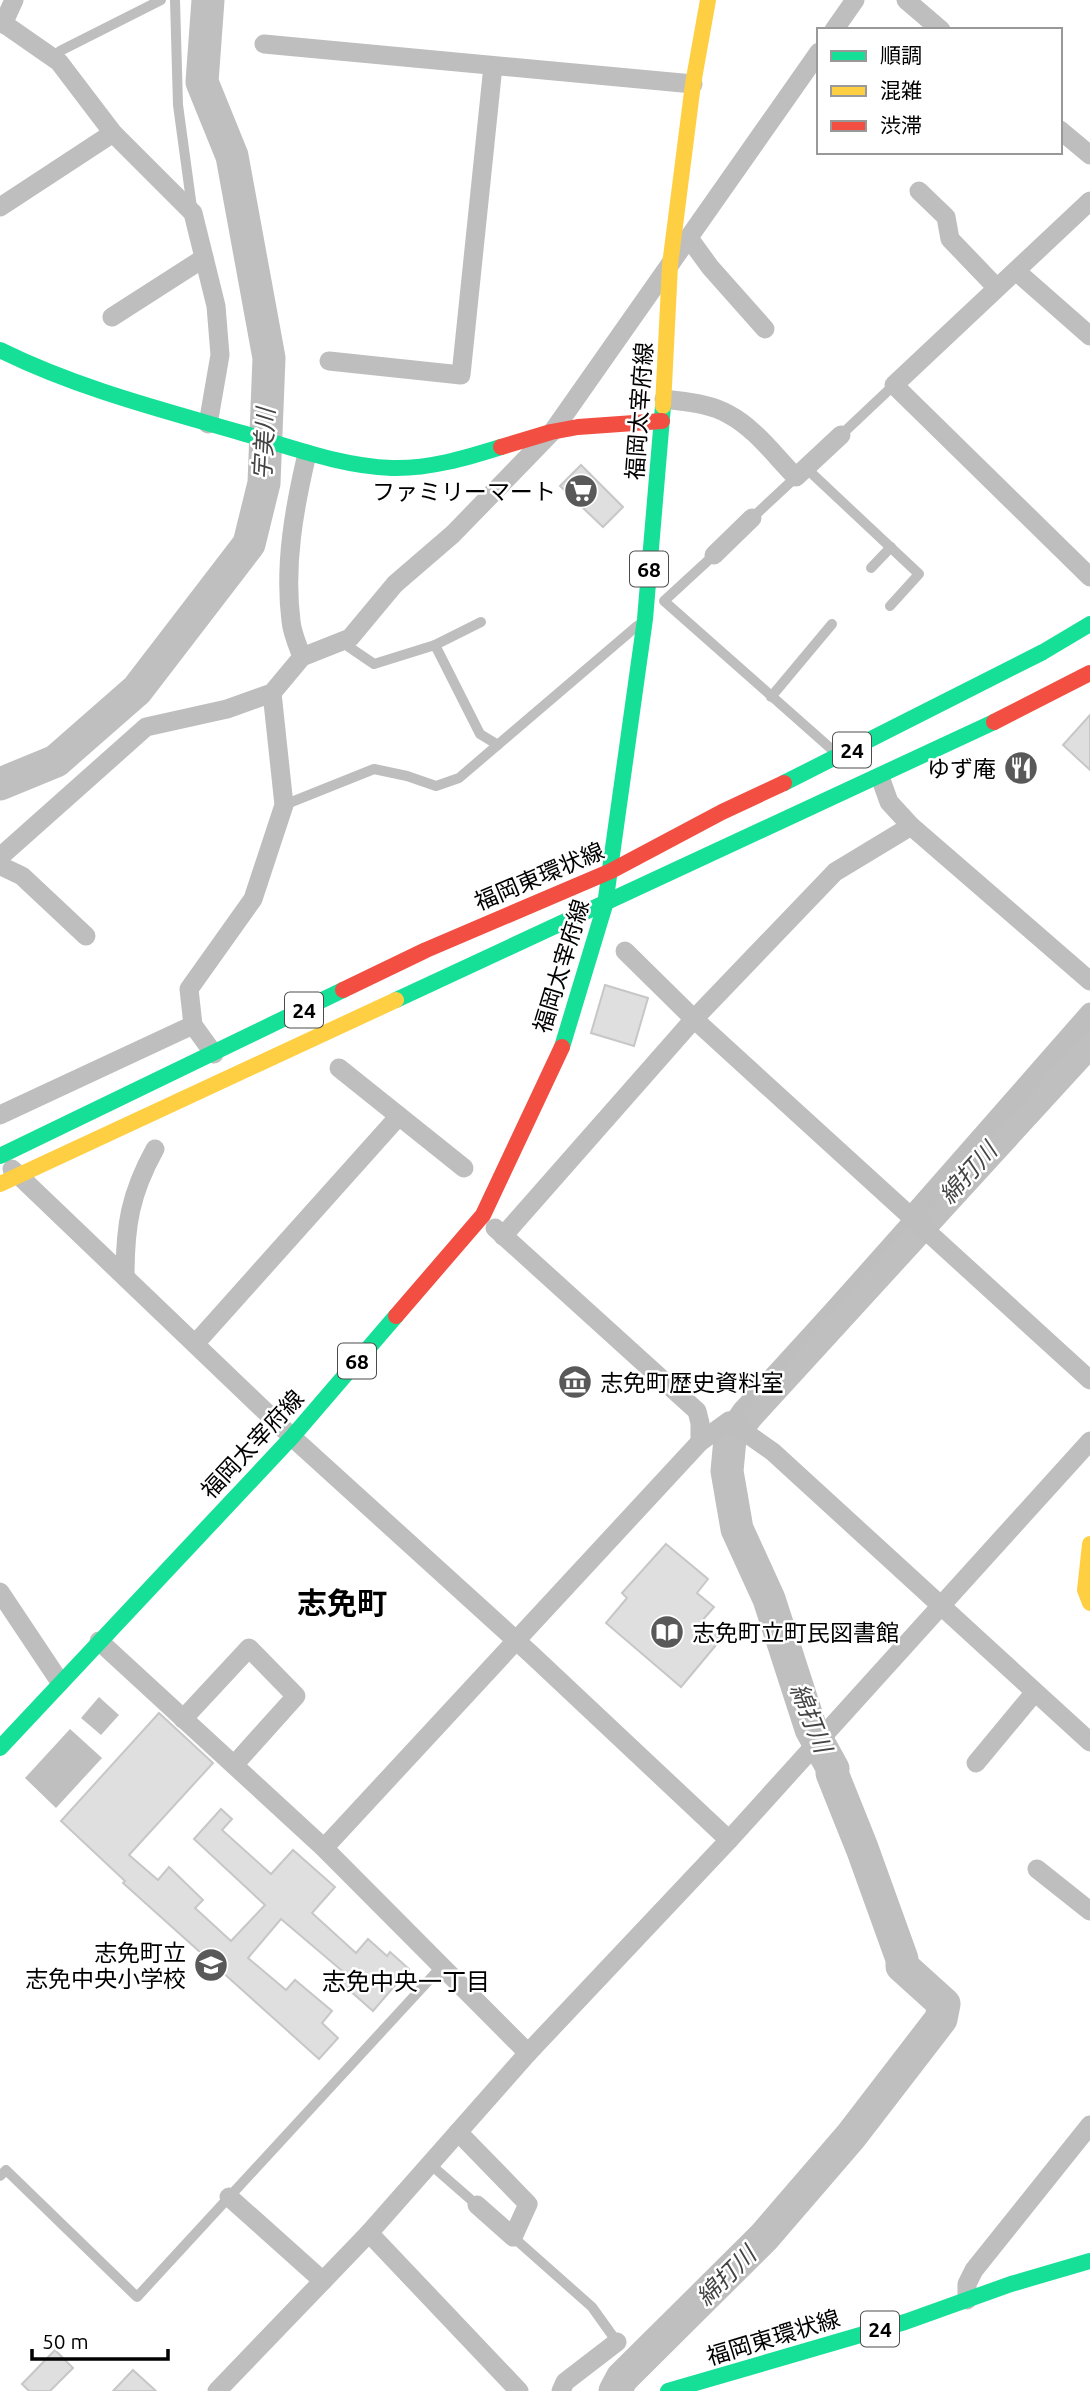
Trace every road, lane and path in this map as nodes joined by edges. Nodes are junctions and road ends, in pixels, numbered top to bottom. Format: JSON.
{"nodes":[{"id":1,"x":15,"y":0,"type":"edge"},
{"id":2,"x":161,"y":0,"type":"edge"},
{"id":3,"x":175,"y":0,"type":"edge"},
{"id":4,"x":708,"y":0,"type":"edge"},
{"id":5,"x":855,"y":0,"type":"edge"},
{"id":6,"x":906,"y":0,"type":"edge"},
{"id":7,"x":2,"y":22,"type":"edge"},
{"id":8,"x":835,"y":28,"type":"edge"},
{"id":9,"x":939,"y":28,"type":"edge"},
{"id":10,"x":264,"y":44,"type":"dead end"},
{"id":11,"x":817,"y":55,"type":"edge"},
{"id":12,"x":53,"y":58,"type":"junction"},
{"id":13,"x":493,"y":66,"type":"junction"},
{"id":14,"x":693,"y":84,"type":"junction"},
{"id":15,"x":1062,"y":132,"type":"edge"},
{"id":16,"x":113,"y":133,"type":"junction"},
{"id":17,"x":1090,"y":155,"type":"edge"},
{"id":18,"x":919,"y":191,"type":"dead end"},
{"id":19,"x":1090,"y":201,"type":"edge"},
{"id":20,"x":0,"y":208,"type":"edge"},
{"id":21,"x":193,"y":213,"type":"junction"},
{"id":22,"x":689,"y":238,"type":"junction"},
{"id":23,"x":204,"y":258,"type":"junction"},
{"id":24,"x":670,"y":265,"type":"junction"},
{"id":25,"x":1016,"y":271,"type":"junction"},
{"id":26,"x":997,"y":288,"type":"junction"},
{"id":27,"x":112,"y":317,"type":"dead end"},
{"id":28,"x":765,"y":329,"type":"dead end"},
{"id":29,"x":1090,"y":336,"type":"edge"},
{"id":30,"x":0,"y":349,"type":"edge"},
{"id":31,"x":329,"y":361,"type":"dead end"},
{"id":32,"x":894,"y":385,"type":"junction"},
{"id":33,"x":664,"y":399,"type":"junction"},
{"id":34,"x":662,"y":421,"type":"junction"},
{"id":35,"x":214,"y":425,"type":"junction"},
{"id":36,"x":554,"y":432,"type":"junction"},
{"id":37,"x":841,"y":435,"type":"joint"},
{"id":38,"x":303,"y":453,"type":"junction"},
{"id":39,"x":801,"y":473,"type":"junction"},
{"id":40,"x":752,"y":518,"type":"joint"},
{"id":41,"x":891,"y":547,"type":"junction"},
{"id":42,"x":713,"y":555,"type":"joint"},
{"id":43,"x":871,"y":568,"type":"dead end"},
{"id":44,"x":1090,"y":577,"type":"edge"},
{"id":45,"x":664,"y":601,"type":"junction"},
{"id":46,"x":890,"y":606,"type":"dead end"},
{"id":47,"x":645,"y":619,"type":"junction"},
{"id":48,"x":481,"y":622,"type":"dead end"},
{"id":49,"x":832,"y":624,"type":"dead end"},
{"id":50,"x":1090,"y":624,"type":"edge"},
{"id":51,"x":345,"y":640,"type":"junction"},
{"id":52,"x":435,"y":645,"type":"junction"},
{"id":53,"x":302,"y":657,"type":"junction"},
{"id":54,"x":1090,"y":673,"type":"edge"},
{"id":55,"x":272,"y":693,"type":"junction"},
{"id":56,"x":771,"y":697,"type":"junction"},
{"id":57,"x":498,"y":745,"type":"junction"},
{"id":58,"x":840,"y":756,"type":"junction"},
{"id":59,"x":880,"y":777,"type":"junction"},
{"id":60,"x":284,"y":805,"type":"junction"},
{"id":61,"x":911,"y":826,"type":"junction"},
{"id":62,"x":1,"y":862,"type":"edge"},
{"id":63,"x":611,"y":871,"type":"junction"},
{"id":64,"x":604,"y":905,"type":"junction"},
{"id":65,"x":86,"y":936,"type":"dead end"},
{"id":66,"x":625,"y":951,"type":"dead end"},
{"id":67,"x":1090,"y":981,"type":"edge"},
{"id":68,"x":1090,"y":1012,"type":"edge"},
{"id":69,"x":694,"y":1019,"type":"junction"},
{"id":70,"x":193,"y":1025,"type":"junction"},
{"id":71,"x":214,"y":1054,"type":"junction"},
{"id":72,"x":338,"y":1068,"type":"dead end"},
{"id":73,"x":0,"y":1115,"type":"edge"},
{"id":74,"x":399,"y":1116,"type":"junction"},
{"id":75,"x":155,"y":1149,"type":"dead end"},
{"id":76,"x":0,"y":1156,"type":"edge"},
{"id":77,"x":464,"y":1168,"type":"dead end"},
{"id":78,"x":19,"y":1175,"type":"junction"},
{"id":79,"x":0,"y":1184,"type":"edge"},
{"id":80,"x":483,"y":1215,"type":"junction"},
{"id":81,"x":911,"y":1216,"type":"junction"},
{"id":82,"x":503,"y":1236,"type":"junction"},
{"id":83,"x":125,"y":1277,"type":"junction"},
{"id":84,"x":195,"y":1344,"type":"junction"},
{"id":85,"x":1090,"y":1380,"type":"edge"},
{"id":86,"x":729,"y":1420,"type":"junction"},
{"id":87,"x":292,"y":1437,"type":"junction"},
{"id":88,"x":1090,"y":1441,"type":"edge"},
{"id":89,"x":700,"y":1442,"type":"junction"},
{"id":90,"x":1090,"y":1544,"type":"edge"},
{"id":91,"x":0,"y":1592,"type":"edge"},
{"id":92,"x":1090,"y":1603,"type":"edge"},
{"id":93,"x":941,"y":1607,"type":"junction"},
{"id":94,"x":99,"y":1641,"type":"junction"},
{"id":95,"x":516,"y":1641,"type":"junction"},
{"id":96,"x":60,"y":1682,"type":"junction"},
{"id":97,"x":1035,"y":1692,"type":"junction"},
{"id":98,"x":183,"y":1719,"type":"junction"},
{"id":99,"x":1090,"y":1742,"type":"edge"},
{"id":100,"x":0,"y":1748,"type":"edge"},
{"id":101,"x":976,"y":1763,"type":"dead end"},
{"id":102,"x":234,"y":1766,"type":"junction"},
{"id":103,"x":729,"y":1840,"type":"junction"},
{"id":104,"x":324,"y":1848,"type":"junction"},
{"id":105,"x":1037,"y":1869,"type":"dead end"},
{"id":106,"x":1090,"y":1911,"type":"edge"},
{"id":107,"x":442,"y":1966,"type":"junction"},
{"id":108,"x":528,"y":2053,"type":"junction"},
{"id":109,"x":1090,"y":2125,"type":"edge"},
{"id":110,"x":458,"y":2133,"type":"junction"},
{"id":111,"x":430,"y":2164,"type":"junction"},
{"id":112,"x":0,"y":2176,"type":"edge"},
{"id":113,"x":229,"y":2197,"type":"junction"},
{"id":114,"x":477,"y":2205,"type":"joint"},
{"id":115,"x":369,"y":2233,"type":"junction"},
{"id":116,"x":513,"y":2237,"type":"junction"},
{"id":117,"x":1090,"y":2261,"type":"edge"},
{"id":118,"x":323,"y":2281,"type":"junction"},
{"id":119,"x":967,"y":2300,"type":"junction"},
{"id":120,"x":617,"y":2342,"type":"joint"},
{"id":121,"x":217,"y":2391,"type":"edge"},
{"id":122,"x":519,"y":2391,"type":"edge"},
{"id":123,"x":561,"y":2391,"type":"edge"},
{"id":124,"x":668,"y":2391,"type":"edge"}],
"edges":[{"from":1,"to":7,"type":"street"},
{"from":2,"to":12,"type":"lane"},
{"from":3,"to":21,"type":"lane"},
{"from":4,"to":14,"type":"main road","name":"福岡太宰府線","number":"68"},
{"from":5,"to":8,"type":"street"},
{"from":6,"to":9,"type":"street"},
{"from":7,"to":12,"type":"street"},
{"from":10,"to":13,"type":"street"},
{"from":11,"to":22,"type":"street"},
{"from":12,"to":16,"type":"street"},
{"from":13,"to":14,"type":"street"},
{"from":13,"to":31,"type":"street"},
{"from":14,"to":24,"type":"main road","name":"福岡太宰府線","number":"68"},
{"from":15,"to":17,"type":"street"},
{"from":16,"to":20,"type":"street"},
{"from":16,"to":21,"type":"street"},
{"from":18,"to":26,"type":"street"},
{"from":19,"to":25,"type":"street"},
{"from":21,"to":23,"type":"street"},
{"from":22,"to":24,"type":"street"},
{"from":22,"to":28,"type":"street"},
{"from":23,"to":27,"type":"street"},
{"from":23,"to":35,"type":"street"},
{"from":24,"to":33,"type":"main road","name":"福岡太宰府線","number":"68"},
{"from":24,"to":36,"type":"street"},
{"from":25,"to":26,"type":"street"},
{"from":25,"to":29,"type":"street"},
{"from":26,"to":32,"type":"street"},
{"from":30,"to":35,"type":"main road"},
{"from":32,"to":37,"type":"lane"},
{"from":32,"to":44,"type":"street"},
{"from":33,"to":34,"type":"main road","name":"福岡太宰府線","number":"68"},
{"from":33,"to":39,"type":"street"},
{"from":34,"to":36,"type":"main road"},
{"from":34,"to":47,"type":"main road","name":"福岡太宰府線","number":"68"},
{"from":35,"to":38,"type":"main road"},
{"from":36,"to":38,"type":"main road"},
{"from":36,"to":51,"type":"street"},
{"from":37,"to":39,"type":"street"},
{"from":38,"to":53,"type":"street"},
{"from":39,"to":40,"type":"lane"},
{"from":39,"to":41,"type":"lane"},
{"from":40,"to":42,"type":"street"},
{"from":41,"to":43,"type":"lane"},
{"from":41,"to":46,"type":"lane"},
{"from":42,"to":45,"type":"lane"},
{"from":45,"to":47,"type":"street"},
{"from":45,"to":56,"type":"lane"},
{"from":47,"to":57,"type":"lane"},
{"from":47,"to":63,"type":"main road","name":"福岡太宰府線","number":"68"},
{"from":48,"to":52,"type":"lane"},
{"from":49,"to":56,"type":"lane"},
{"from":50,"to":58,"type":"main road","name":"福岡東環状線","number":"24"},
{"from":51,"to":52,"type":"lane"},
{"from":51,"to":53,"type":"street"},
{"from":52,"to":57,"type":"lane"},
{"from":53,"to":55,"type":"street"},
{"from":54,"to":59,"type":"main road","number":"24"},
{"from":55,"to":60,"type":"street"},
{"from":55,"to":62,"type":"street"},
{"from":56,"to":58,"type":"lane"},
{"from":57,"to":60,"type":"lane"},
{"from":58,"to":63,"type":"main road","name":"福岡東環状線","number":"24"},
{"from":59,"to":61,"type":"street"},
{"from":59,"to":64,"type":"main road","number":"24"},
{"from":60,"to":70,"type":"street"},
{"from":61,"to":67,"type":"street"},
{"from":61,"to":69,"type":"street"},
{"from":62,"to":65,"type":"street"},
{"from":63,"to":64,"type":"main road","name":"福岡太宰府線","number":"68"},
{"from":63,"to":71,"type":"main road","name":"福岡東環状線","number":"24"},
{"from":64,"to":78,"type":"main road","number":"24"},
{"from":64,"to":80,"type":"main road","name":"福岡太宰府線","number":"68"},
{"from":66,"to":69,"type":"street"},
{"from":68,"to":81,"type":"street"},
{"from":69,"to":81,"type":"street"},
{"from":69,"to":82,"type":"street"},
{"from":70,"to":71,"type":"street"},
{"from":70,"to":73,"type":"street"},
{"from":71,"to":76,"type":"main road","name":"福岡東環状線","number":"24"},
{"from":72,"to":74,"type":"street"},
{"from":74,"to":77,"type":"street"},
{"from":74,"to":84,"type":"street"},
{"from":75,"to":83,"type":"street"},
{"from":76,"to":78,"type":"street"},
{"from":78,"to":79,"type":"main road","number":"24"},
{"from":78,"to":83,"type":"street"},
{"from":80,"to":82,"type":"street"},
{"from":80,"to":87,"type":"main road","name":"福岡太宰府線","number":"68"},
{"from":81,"to":85,"type":"street"},
{"from":81,"to":86,"type":"lane"},
{"from":82,"to":89,"type":"street"},
{"from":83,"to":84,"type":"street"},
{"from":84,"to":87,"type":"street"},
{"from":86,"to":89,"type":"street"},
{"from":86,"to":93,"type":"street"},
{"from":87,"to":94,"type":"main road","name":"福岡太宰府線","number":"68"},
{"from":87,"to":95,"type":"street"},
{"from":88,"to":93,"type":"street"},
{"from":89,"to":95,"type":"street"},
{"from":90,"to":92,"type":"main road"},
{"from":91,"to":96,"type":"street"},
{"from":93,"to":97,"type":"street"},
{"from":93,"to":103,"type":"street"},
{"from":94,"to":96,"type":"main road","name":"福岡太宰府線","number":"68"},
{"from":94,"to":98,"type":"street"},
{"from":95,"to":103,"type":"street"},
{"from":95,"to":104,"type":"street"},
{"from":96,"to":100,"type":"main road","name":"福岡太宰府線","number":"68"},
{"from":97,"to":99,"type":"street"},
{"from":97,"to":101,"type":"street"},
{"from":98,"to":102,"type":"street"},
{"from":98,"to":102,"type":"street"},
{"from":102,"to":104,"type":"street"},
{"from":103,"to":108,"type":"street"},
{"from":104,"to":107,"type":"street"},
{"from":105,"to":106,"type":"street"},
{"from":107,"to":108,"type":"street"},
{"from":107,"to":113,"type":"lane"},
{"from":108,"to":110,"type":"street"},
{"from":109,"to":119,"type":"street"},
{"from":110,"to":111,"type":"street"},
{"from":110,"to":116,"type":"street"},
{"from":111,"to":114,"type":"lane"},
{"from":111,"to":115,"type":"street"},
{"from":112,"to":113,"type":"lane"},
{"from":113,"to":118,"type":"street"},
{"from":114,"to":116,"type":"street"},
{"from":115,"to":118,"type":"street"},
{"from":115,"to":122,"type":"street"},
{"from":116,"to":120,"type":"lane"},
{"from":117,"to":119,"type":"main road","name":"福岡東環状線","number":"24"},
{"from":118,"to":121,"type":"street"},
{"from":119,"to":124,"type":"main road","name":"福岡東環状線","number":"24"},
{"from":120,"to":123,"type":"street"}]}
